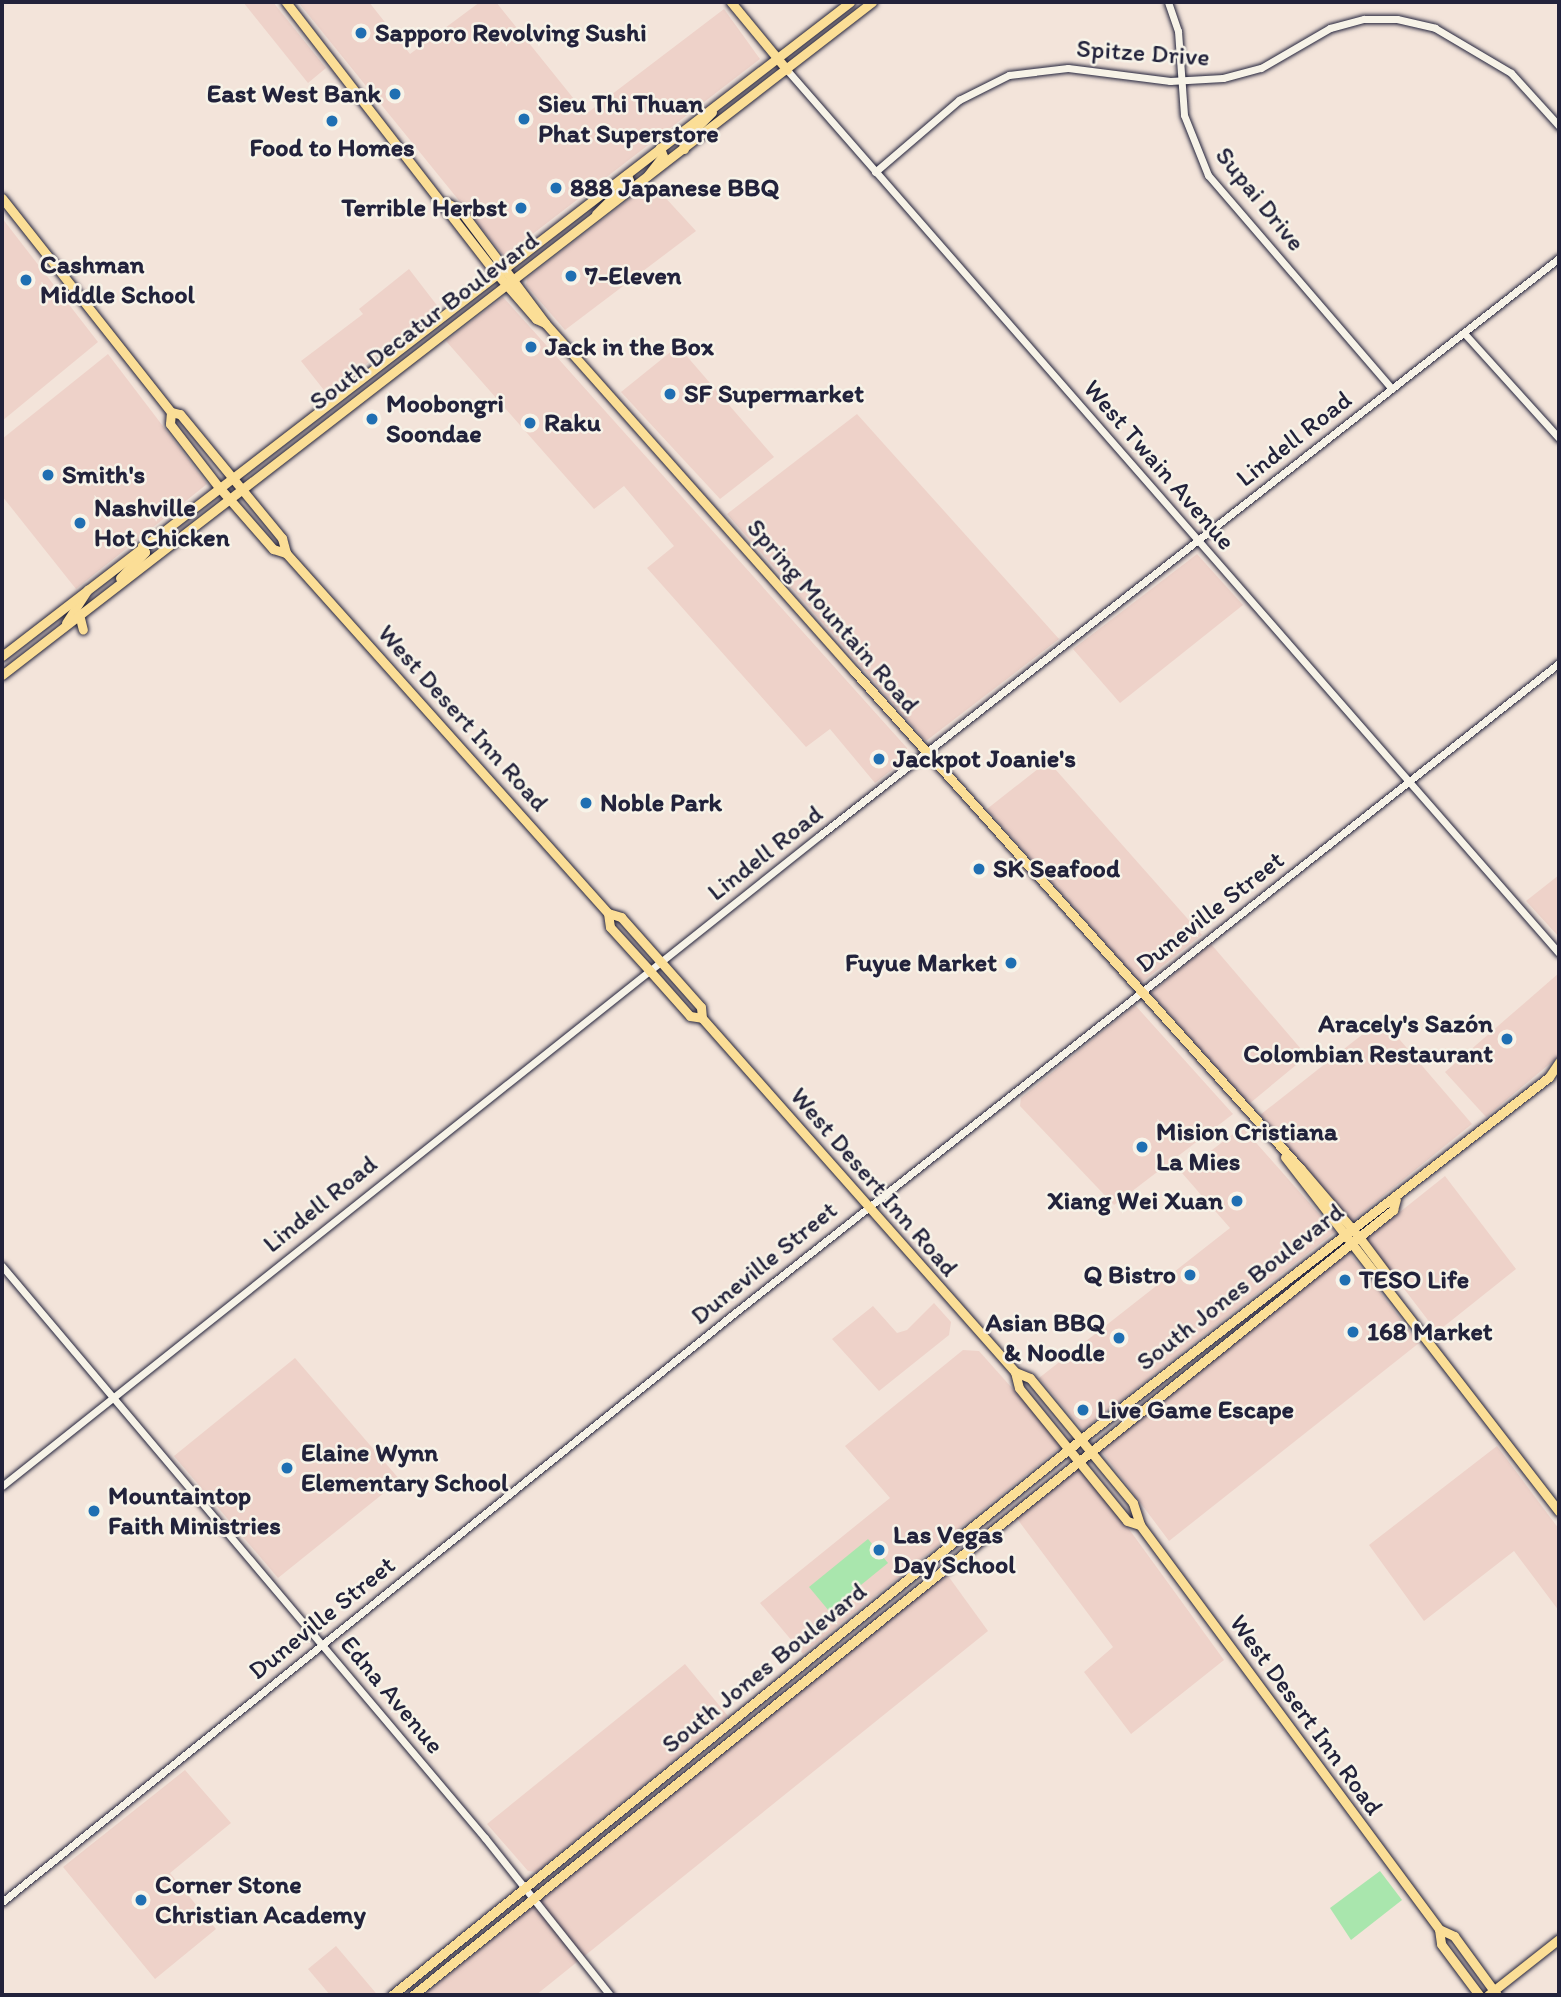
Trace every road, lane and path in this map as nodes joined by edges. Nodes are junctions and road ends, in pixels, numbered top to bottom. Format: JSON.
{"nodes":[{"id":1,"x":286,"y":2,"type":"edge"},
{"id":2,"x":731,"y":2,"type":"edge"},
{"id":3,"x":850,"y":2,"type":"edge"},
{"id":4,"x":872,"y":2,"type":"edge"},
{"id":5,"x":1168,"y":2,"type":"edge"},
{"id":6,"x":778,"y":58,"type":"junction"},
{"id":7,"x":787,"y":70,"type":"junction"},
{"id":8,"x":1182,"y":81,"type":"junction"},
{"id":9,"x":717,"y":105,"type":"junction"},
{"id":10,"x":1559,"y":126,"type":"edge"},
{"id":11,"x":660,"y":148,"type":"junction"},
{"id":12,"x":684,"y":149,"type":"junction"},
{"id":13,"x":875,"y":172,"type":"junction"},
{"id":14,"x":627,"y":174,"type":"junction"},
{"id":15,"x":647,"y":177,"type":"junction"},
{"id":16,"x":2,"y":198,"type":"edge"},
{"id":17,"x":594,"y":218,"type":"junction"},
{"id":18,"x":1559,"y":258,"type":"edge"},
{"id":19,"x":501,"y":270,"type":"junction"},
{"id":20,"x":510,"y":282,"type":"junction"},
{"id":21,"x":1464,"y":333,"type":"junction"},
{"id":22,"x":1392,"y":389,"type":"junction"},
{"id":23,"x":171,"y":412,"type":"junction"},
{"id":24,"x":1559,"y":438,"type":"edge"},
{"id":25,"x":229,"y":477,"type":"junction"},
{"id":26,"x":218,"y":486,"type":"junction"},
{"id":27,"x":238,"y":490,"type":"junction"},
{"id":28,"x":228,"y":498,"type":"junction"},
{"id":29,"x":1198,"y":541,"type":"junction"},
{"id":30,"x":142,"y":546,"type":"junction"},
{"id":31,"x":286,"y":553,"type":"junction"},
{"id":32,"x":88,"y":589,"type":"junction"},
{"id":33,"x":111,"y":589,"type":"junction"},
{"id":34,"x":79,"y":614,"type":"junction"},
{"id":35,"x":66,"y":623,"type":"junction"},
{"id":36,"x":83,"y":630,"type":"dead end"},
{"id":37,"x":2,"y":656,"type":"edge"},
{"id":38,"x":1559,"y":663,"type":"edge"},
{"id":39,"x":2,"y":675,"type":"edge"},
{"id":40,"x":926,"y":753,"type":"junction"},
{"id":41,"x":1410,"y":782,"type":"junction"},
{"id":42,"x":608,"y":913,"type":"junction"},
{"id":43,"x":1559,"y":953,"type":"edge"},
{"id":44,"x":661,"y":962,"type":"junction"},
{"id":45,"x":650,"y":971,"type":"junction"},
{"id":46,"x":1139,"y":993,"type":"junction"},
{"id":47,"x":702,"y":1018,"type":"junction"},
{"id":48,"x":1559,"y":1062,"type":"edge"},
{"id":49,"x":1554,"y":1076,"type":"edge"},
{"id":50,"x":1396,"y":1199,"type":"junction"},
{"id":51,"x":868,"y":1207,"type":"junction"},
{"id":52,"x":1347,"y":1229,"type":"junction"},
{"id":53,"x":1355,"y":1240,"type":"junction"},
{"id":54,"x":2,"y":1266,"type":"edge"},
{"id":55,"x":1207,"y":1340,"type":"junction"},
{"id":56,"x":1218,"y":1346,"type":"junction"},
{"id":57,"x":1015,"y":1372,"type":"junction"},
{"id":58,"x":113,"y":1399,"type":"junction"},
{"id":59,"x":1083,"y":1437,"type":"junction"},
{"id":60,"x":1071,"y":1447,"type":"junction"},
{"id":61,"x":1091,"y":1447,"type":"junction"},
{"id":62,"x":1079,"y":1457,"type":"junction"},
{"id":63,"x":2,"y":1486,"type":"edge"},
{"id":64,"x":1559,"y":1511,"type":"edge"},
{"id":65,"x":1140,"y":1525,"type":"junction"},
{"id":66,"x":322,"y":1645,"type":"junction"},
{"id":67,"x":527,"y":1888,"type":"junction"},
{"id":68,"x":534,"y":1897,"type":"junction"},
{"id":69,"x":2,"y":1902,"type":"edge"},
{"id":70,"x":1439,"y":1929,"type":"junction"},
{"id":71,"x":1559,"y":1939,"type":"edge"},
{"id":72,"x":1493,"y":1994,"type":"edge"},
{"id":73,"x":392,"y":1995,"type":"edge"},
{"id":74,"x":413,"y":1995,"type":"edge"},
{"id":75,"x":610,"y":1995,"type":"edge"},
{"id":76,"x":1479,"y":1995,"type":"edge"}],
"edges":[{"from":1,"to":19,"type":"main road","name":"Spring Mountain Road"},
{"from":2,"to":6,"type":"main road","name":"West Twain Avenue"},
{"from":3,"to":6,"type":"main road","name":"South Decatur Boulevard"},
{"from":4,"to":7,"type":"main road","name":"South Decatur Boulevard"},
{"from":5,"to":8,"type":"street","name":"Supai Drive"},
{"from":6,"to":7,"type":"main road","name":"West Twain Avenue"},
{"from":6,"to":9,"type":"main road","name":"South Decatur Boulevard"},
{"from":7,"to":12,"type":"main road","name":"South Decatur Boulevard"},
{"from":7,"to":13,"type":"street","name":"West Twain Avenue"},
{"from":8,"to":10,"type":"street","name":"Spitze Drive"},
{"from":8,"to":13,"type":"street","name":"Spitze Drive"},
{"from":8,"to":22,"type":"street","name":"Supai Drive"},
{"from":9,"to":11,"type":"main road","name":"South Decatur Boulevard"},
{"from":9,"to":12,"type":"main road"},
{"from":11,"to":14,"type":"main road","name":"South Decatur Boulevard"},
{"from":11,"to":15,"type":"main road"},
{"from":12,"to":15,"type":"main road","name":"South Decatur Boulevard"},
{"from":13,"to":29,"type":"street","name":"West Twain Avenue"},
{"from":14,"to":17,"type":"main road"},
{"from":14,"to":19,"type":"main road","name":"South Decatur Boulevard"},
{"from":15,"to":17,"type":"main road","name":"South Decatur Boulevard"},
{"from":16,"to":23,"type":"main road","name":"West Desert Inn Road"},
{"from":17,"to":20,"type":"main road","name":"South Decatur Boulevard"},
{"from":18,"to":21,"type":"street","name":"Lindell Road"},
{"from":19,"to":20,"type":"main road","name":"Spring Mountain Road"},
{"from":19,"to":25,"type":"main road","name":"South Decatur Boulevard"},
{"from":20,"to":27,"type":"main road","name":"South Decatur Boulevard"},
{"from":20,"to":40,"type":"main road","name":"Spring Mountain Road"},
{"from":21,"to":22,"type":"street","name":"Lindell Road"},
{"from":21,"to":24,"type":"street"},
{"from":22,"to":29,"type":"street","name":"Lindell Road"},
{"from":23,"to":25,"type":"main road","name":"West Desert Inn Road"},
{"from":23,"to":26,"type":"main road","name":"West Desert Inn Road"},
{"from":25,"to":26,"type":"main road","name":"South Decatur Boulevard"},
{"from":25,"to":27,"type":"main road","name":"West Desert Inn Road"},
{"from":26,"to":28,"type":"main road","name":"West Desert Inn Road"},
{"from":26,"to":30,"type":"main road","name":"South Decatur Boulevard"},
{"from":27,"to":28,"type":"main road","name":"South Decatur Boulevard"},
{"from":27,"to":31,"type":"main road","name":"West Desert Inn Road"},
{"from":28,"to":31,"type":"main road","name":"West Desert Inn Road"},
{"from":28,"to":33,"type":"main road","name":"South Decatur Boulevard"},
{"from":29,"to":40,"type":"street","name":"Lindell Road"},
{"from":29,"to":41,"type":"street","name":"West Twain Avenue"},
{"from":30,"to":32,"type":"main road","name":"South Decatur Boulevard"},
{"from":30,"to":33,"type":"main road"},
{"from":31,"to":42,"type":"main road","name":"West Desert Inn Road"},
{"from":32,"to":35,"type":"main road"},
{"from":32,"to":37,"type":"main road","name":"South Decatur Boulevard"},
{"from":33,"to":34,"type":"main road","name":"South Decatur Boulevard"},
{"from":34,"to":35,"type":"main road","name":"South Decatur Boulevard"},
{"from":34,"to":36,"type":"main road"},
{"from":35,"to":39,"type":"main road","name":"South Decatur Boulevard"},
{"from":38,"to":41,"type":"street","name":"Duneville Street"},
{"from":40,"to":44,"type":"street","name":"Lindell Road"},
{"from":40,"to":46,"type":"main road","name":"Spring Mountain Road"},
{"from":41,"to":43,"type":"street","name":"West Twain Avenue"},
{"from":41,"to":46,"type":"street","name":"Duneville Street"},
{"from":42,"to":44,"type":"main road","name":"West Desert Inn Road"},
{"from":42,"to":45,"type":"main road","name":"West Desert Inn Road"},
{"from":44,"to":45,"type":"street","name":"Lindell Road"},
{"from":44,"to":47,"type":"main road","name":"West Desert Inn Road"},
{"from":45,"to":47,"type":"main road","name":"West Desert Inn Road"},
{"from":45,"to":58,"type":"street","name":"Lindell Road"},
{"from":46,"to":51,"type":"street","name":"Duneville Street"},
{"from":46,"to":52,"type":"main road","name":"Spring Mountain Road"},
{"from":47,"to":51,"type":"main road","name":"West Desert Inn Road"},
{"from":48,"to":49,"type":"main road","name":"South Jones Boulevard"},
{"from":49,"to":50,"type":"main road","name":"South Jones Boulevard"},
{"from":50,"to":52,"type":"main road","name":"South Jones Boulevard"},
{"from":50,"to":53,"type":"main road","name":"South Jones Boulevard"},
{"from":51,"to":57,"type":"main road","name":"West Desert Inn Road"},
{"from":51,"to":66,"type":"street","name":"Duneville Street"},
{"from":52,"to":53,"type":"main road","name":"Spring Mountain Road"},
{"from":52,"to":55,"type":"main road","name":"South Jones Boulevard"},
{"from":53,"to":56,"type":"main road","name":"South Jones Boulevard"},
{"from":53,"to":64,"type":"main road","name":"Spring Mountain Road"},
{"from":54,"to":58,"type":"street","name":"Edna Avenue"},
{"from":55,"to":56,"type":"main road"},
{"from":55,"to":59,"type":"main road","name":"South Jones Boulevard"},
{"from":56,"to":61,"type":"main road","name":"South Jones Boulevard"},
{"from":57,"to":59,"type":"main road","name":"West Desert Inn Road"},
{"from":57,"to":60,"type":"main road","name":"West Desert Inn Road"},
{"from":58,"to":63,"type":"street","name":"Lindell Road"},
{"from":58,"to":66,"type":"street","name":"Edna Avenue"},
{"from":59,"to":60,"type":"main road","name":"South Jones Boulevard"},
{"from":59,"to":61,"type":"main road","name":"West Desert Inn Road"},
{"from":60,"to":62,"type":"main road","name":"West Desert Inn Road"},
{"from":60,"to":67,"type":"main road","name":"South Jones Boulevard"},
{"from":61,"to":62,"type":"main road","name":"South Jones Boulevard"},
{"from":61,"to":65,"type":"main road","name":"West Desert Inn Road"},
{"from":62,"to":65,"type":"main road","name":"West Desert Inn Road"},
{"from":62,"to":68,"type":"main road","name":"South Jones Boulevard"},
{"from":65,"to":70,"type":"main road","name":"West Desert Inn Road"},
{"from":66,"to":67,"type":"street","name":"Edna Avenue"},
{"from":66,"to":69,"type":"street","name":"Duneville Street"},
{"from":67,"to":68,"type":"street","name":"Edna Avenue"},
{"from":67,"to":73,"type":"main road","name":"South Jones Boulevard"},
{"from":68,"to":74,"type":"main road","name":"South Jones Boulevard"},
{"from":68,"to":75,"type":"street","name":"Edna Avenue"},
{"from":70,"to":72,"type":"main road","name":"West Desert Inn Road"},
{"from":70,"to":76,"type":"main road","name":"West Desert Inn Road"},
{"from":71,"to":72,"type":"main road"}]}
